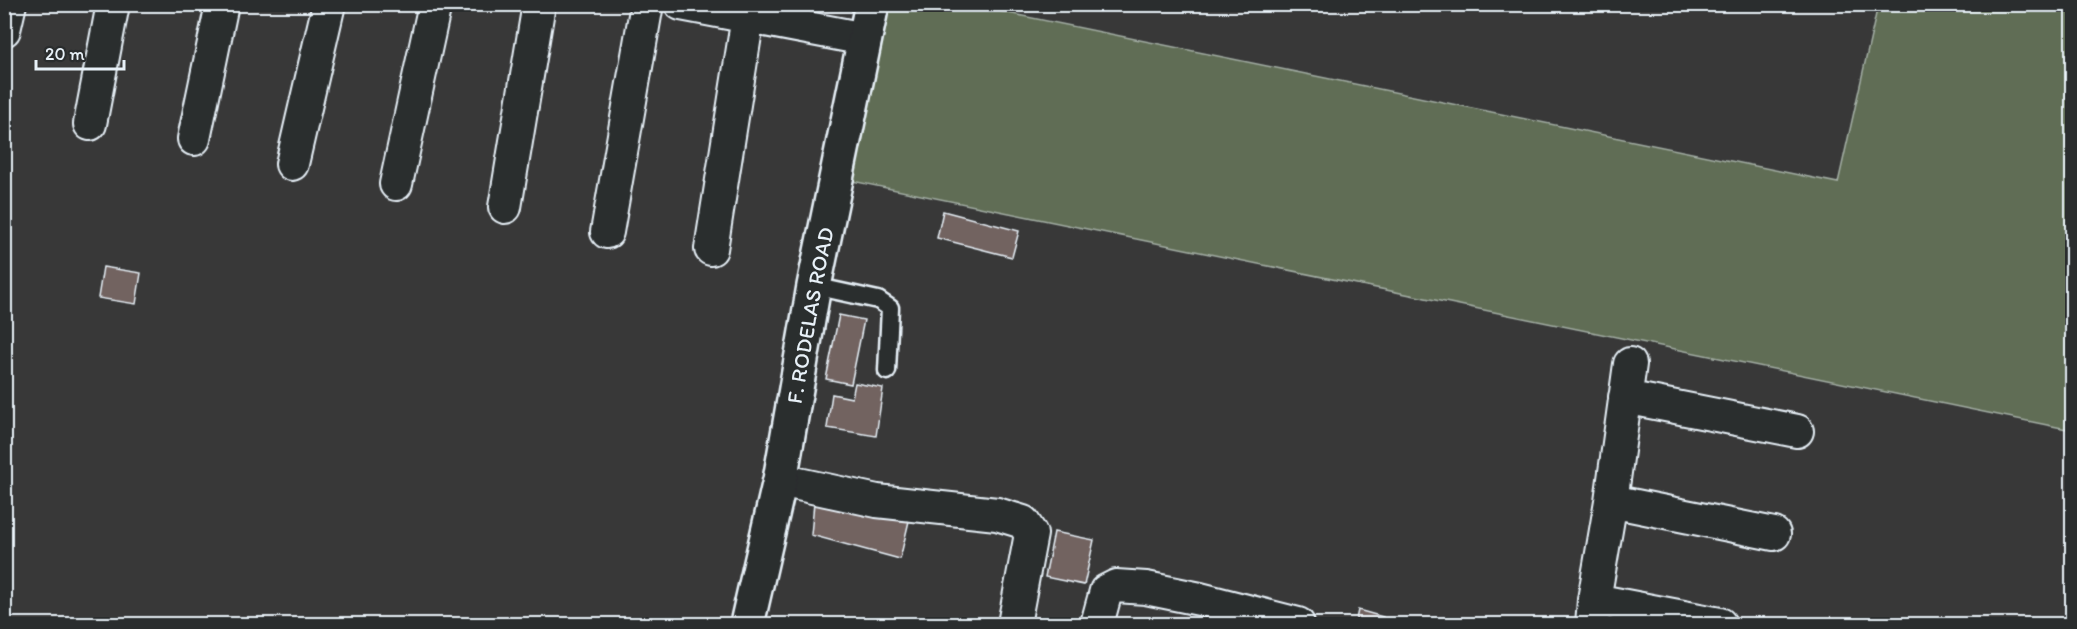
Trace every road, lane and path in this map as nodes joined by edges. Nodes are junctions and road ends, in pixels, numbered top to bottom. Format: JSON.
{"nodes":[{"id":1,"x":10,"y":4,"type":"edge"},
{"id":2,"x":113,"y":4,"type":"edge"},
{"id":3,"x":222,"y":4,"type":"edge"},
{"id":4,"x":330,"y":4,"type":"edge"},
{"id":5,"x":435,"y":4,"type":"edge"},
{"id":6,"x":539,"y":4,"type":"edge"},
{"id":7,"x":647,"y":4,"type":"edge"},
{"id":8,"x":681,"y":4,"type":"edge"},
{"id":9,"x":872,"y":4,"type":"edge"},
{"id":10,"x":749,"y":11,"type":"edge"},
{"id":11,"x":4,"y":30,"type":"edge"},
{"id":12,"x":865,"y":39,"type":"junction"},
{"id":13,"x":90,"y":124,"type":"dead end"},
{"id":14,"x":194,"y":139,"type":"dead end"},
{"id":15,"x":292,"y":164,"type":"dead end"},
{"id":16,"x":396,"y":184,"type":"dead end"},
{"id":17,"x":505,"y":207,"type":"dead end"},
{"id":18,"x":607,"y":232,"type":"dead end"},
{"id":19,"x":711,"y":249,"type":"dead end"},
{"id":20,"x":814,"y":286,"type":"junction"},
{"id":21,"x":1630,"y":364,"type":"dead end"},
{"id":22,"x":887,"y":371,"type":"dead end"},
{"id":23,"x":1625,"y":397,"type":"junction"},
{"id":24,"x":1797,"y":431,"type":"dead end"},
{"id":25,"x":780,"y":480,"type":"junction"},
{"id":26,"x":1611,"y":501,"type":"junction"},
{"id":27,"x":1774,"y":534,"type":"dead end"},
{"id":28,"x":1593,"y":612,"type":"edge"},
{"id":29,"x":747,"y":624,"type":"edge"},
{"id":30,"x":1014,"y":624,"type":"edge"},
{"id":31,"x":1097,"y":624,"type":"edge"},
{"id":32,"x":1298,"y":624,"type":"edge"},
{"id":33,"x":1720,"y":624,"type":"edge"}],
"edges":[{"from":1,"to":11,"type":"street"},
{"from":2,"to":13,"type":"street"},
{"from":3,"to":14,"type":"street"},
{"from":4,"to":15,"type":"street"},
{"from":5,"to":16,"type":"street"},
{"from":6,"to":17,"type":"street"},
{"from":7,"to":18,"type":"street"},
{"from":8,"to":10,"type":"street"},
{"from":9,"to":12,"type":"street","name":"F. RODELAS ROAD"},
{"from":10,"to":12,"type":"street"},
{"from":10,"to":19,"type":"street"},
{"from":12,"to":20,"type":"street","name":"F. RODELAS ROAD"},
{"from":20,"to":22,"type":"lane"},
{"from":20,"to":25,"type":"street","name":"F. RODELAS ROAD"},
{"from":21,"to":23,"type":"street"},
{"from":23,"to":24,"type":"street"},
{"from":23,"to":26,"type":"street"},
{"from":25,"to":29,"type":"street","name":"F. RODELAS ROAD"},
{"from":25,"to":30,"type":"street"},
{"from":26,"to":27,"type":"street"},
{"from":26,"to":28,"type":"street"},
{"from":28,"to":33,"type":"street"},
{"from":31,"to":32,"type":"street"}]}
